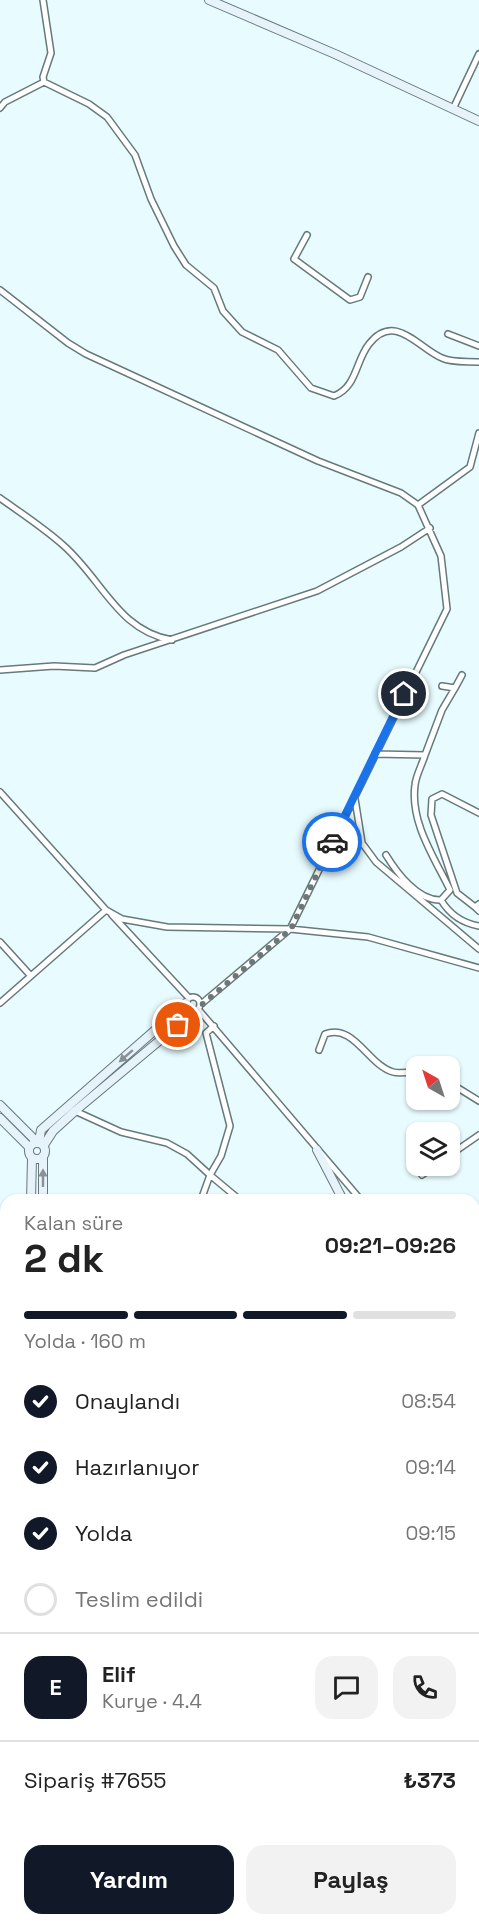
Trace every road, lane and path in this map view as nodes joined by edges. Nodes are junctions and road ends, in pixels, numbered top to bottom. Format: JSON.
{"nodes":[{"id":1,"x":43,"y":0,"type":"edge"},
{"id":2,"x":209,"y":0,"type":"edge"},
{"id":3,"x":220,"y":2,"type":"edge"},
{"id":4,"x":479,"y":54,"type":"edge"},
{"id":5,"x":44,"y":82,"type":"junction"},
{"id":6,"x":0,"y":108,"type":"edge"},
{"id":7,"x":453,"y":110,"type":"junction"},
{"id":8,"x":479,"y":121,"type":"edge"},
{"id":9,"x":307,"y":235,"type":"dead end"},
{"id":10,"x":368,"y":277,"type":"dead end"},
{"id":11,"x":0,"y":290,"type":"edge"},
{"id":12,"x":448,"y":334,"type":"dead end"},
{"id":13,"x":479,"y":346,"type":"edge"},
{"id":14,"x":479,"y":362,"type":"edge"},
{"id":15,"x":479,"y":433,"type":"edge"},
{"id":16,"x":0,"y":498,"type":"edge"},
{"id":17,"x":418,"y":505,"type":"junction"},
{"id":18,"x":430,"y":528,"type":"junction"},
{"id":19,"x":174,"y":640,"type":"junction"},
{"id":20,"x":0,"y":670,"type":"edge"},
{"id":21,"x":462,"y":675,"type":"dead end"},
{"id":22,"x":442,"y":686,"type":"dead end"},
{"id":23,"x":455,"y":688,"type":"junction"},
{"id":24,"x":375,"y":754,"type":"junction"},
{"id":25,"x":424,"y":755,"type":"junction"},
{"id":26,"x":0,"y":792,"type":"edge"},
{"id":27,"x":354,"y":797,"type":"junction"},
{"id":28,"x":479,"y":813,"type":"edge"},
{"id":29,"x":386,"y":855,"type":"dead end"},
{"id":30,"x":441,"y":900,"type":"junction"},
{"id":31,"x":478,"y":907,"type":"edge"},
{"id":32,"x":106,"y":910,"type":"junction"},
{"id":33,"x":479,"y":926,"type":"edge"},
{"id":34,"x":291,"y":929,"type":"junction"},
{"id":35,"x":0,"y":942,"type":"edge"},
{"id":36,"x":479,"y":949,"type":"edge"},
{"id":37,"x":479,"y":968,"type":"edge"},
{"id":38,"x":30,"y":975,"type":"junction"},
{"id":39,"x":188,"y":1001,"type":"junction"},
{"id":40,"x":0,"y":1003,"type":"edge"},
{"id":41,"x":198,"y":1008,"type":"junction"},
{"id":42,"x":214,"y":1026,"type":"junction"},
{"id":43,"x":319,"y":1050,"type":"dead end"},
{"id":44,"x":406,"y":1072,"type":"edge"},
{"id":45,"x":460,"y":1089,"type":"edge"},
{"id":46,"x":479,"y":1101,"type":"edge"},
{"id":47,"x":0,"y":1105,"type":"edge"},
{"id":48,"x":75,"y":1111,"type":"junction"},
{"id":49,"x":0,"y":1118,"type":"edge"},
{"id":50,"x":479,"y":1135,"type":"edge"},
{"id":51,"x":40,"y":1143,"type":"junction"},
{"id":52,"x":29,"y":1147,"type":"junction"},
{"id":53,"x":460,"y":1148,"type":"edge"},
{"id":54,"x":317,"y":1150,"type":"junction"},
{"id":55,"x":44,"y":1156,"type":"junction"},
{"id":56,"x":32,"y":1158,"type":"junction"},
{"id":57,"x":210,"y":1175,"type":"junction"},
{"id":58,"x":31,"y":1194,"type":"edge"},
{"id":59,"x":43,"y":1194,"type":"edge"},
{"id":60,"x":203,"y":1194,"type":"edge"},
{"id":61,"x":233,"y":1194,"type":"edge"},
{"id":62,"x":340,"y":1194,"type":"edge"},
{"id":63,"x":356,"y":1194,"type":"edge"}],
"edges":[{"from":1,"to":5,"type":"street"},
{"from":2,"to":3,"type":"street"},
{"from":3,"to":7,"type":"street"},
{"from":4,"to":7,"type":"street"},
{"from":5,"to":6,"type":"street"},
{"from":5,"to":14,"type":"street"},
{"from":7,"to":8,"type":"street"},
{"from":9,"to":10,"type":"street"},
{"from":11,"to":17,"type":"street"},
{"from":12,"to":13,"type":"street"},
{"from":15,"to":17,"type":"street"},
{"from":16,"to":19,"type":"street"},
{"from":17,"to":18,"type":"street"},
{"from":18,"to":19,"type":"street"},
{"from":18,"to":24,"type":"street"},
{"from":19,"to":20,"type":"street"},
{"from":21,"to":23,"type":"street"},
{"from":22,"to":23,"type":"street"},
{"from":23,"to":25,"type":"street"},
{"from":24,"to":25,"type":"street"},
{"from":24,"to":27,"type":"street"},
{"from":25,"to":30,"type":"street"},
{"from":26,"to":32,"type":"street"},
{"from":27,"to":34,"type":"street"},
{"from":27,"to":36,"type":"street"},
{"from":28,"to":31,"type":"street"},
{"from":29,"to":30,"type":"street"},
{"from":30,"to":33,"type":"street"},
{"from":32,"to":34,"type":"street"},
{"from":32,"to":38,"type":"street"},
{"from":32,"to":39,"type":"street"},
{"from":34,"to":37,"type":"street"},
{"from":34,"to":41,"type":"street"},
{"from":35,"to":38,"type":"street"},
{"from":38,"to":40,"type":"street"},
{"from":39,"to":41,"type":"street"},
{"from":39,"to":41,"type":"street"},
{"from":39,"to":51,"type":"street","one_way":true},
{"from":41,"to":42,"type":"street"},
{"from":41,"to":48,"type":"street"},
{"from":42,"to":54,"type":"street"},
{"from":42,"to":57,"type":"street"},
{"from":43,"to":44,"type":"street"},
{"from":45,"to":46,"type":"street"},
{"from":47,"to":51,"type":"street"},
{"from":48,"to":51,"type":"street"},
{"from":48,"to":57,"type":"street"},
{"from":49,"to":52,"type":"street"},
{"from":50,"to":53,"type":"street"},
{"from":51,"to":52,"type":"street"},
{"from":51,"to":55,"type":"street"},
{"from":52,"to":56,"type":"street"},
{"from":54,"to":62,"type":"street"},
{"from":54,"to":63,"type":"street"},
{"from":55,"to":56,"type":"street"},
{"from":59,"to":55,"type":"street","one_way":true},
{"from":56,"to":58,"type":"street"},
{"from":57,"to":60,"type":"street"},
{"from":57,"to":61,"type":"street"}]}
